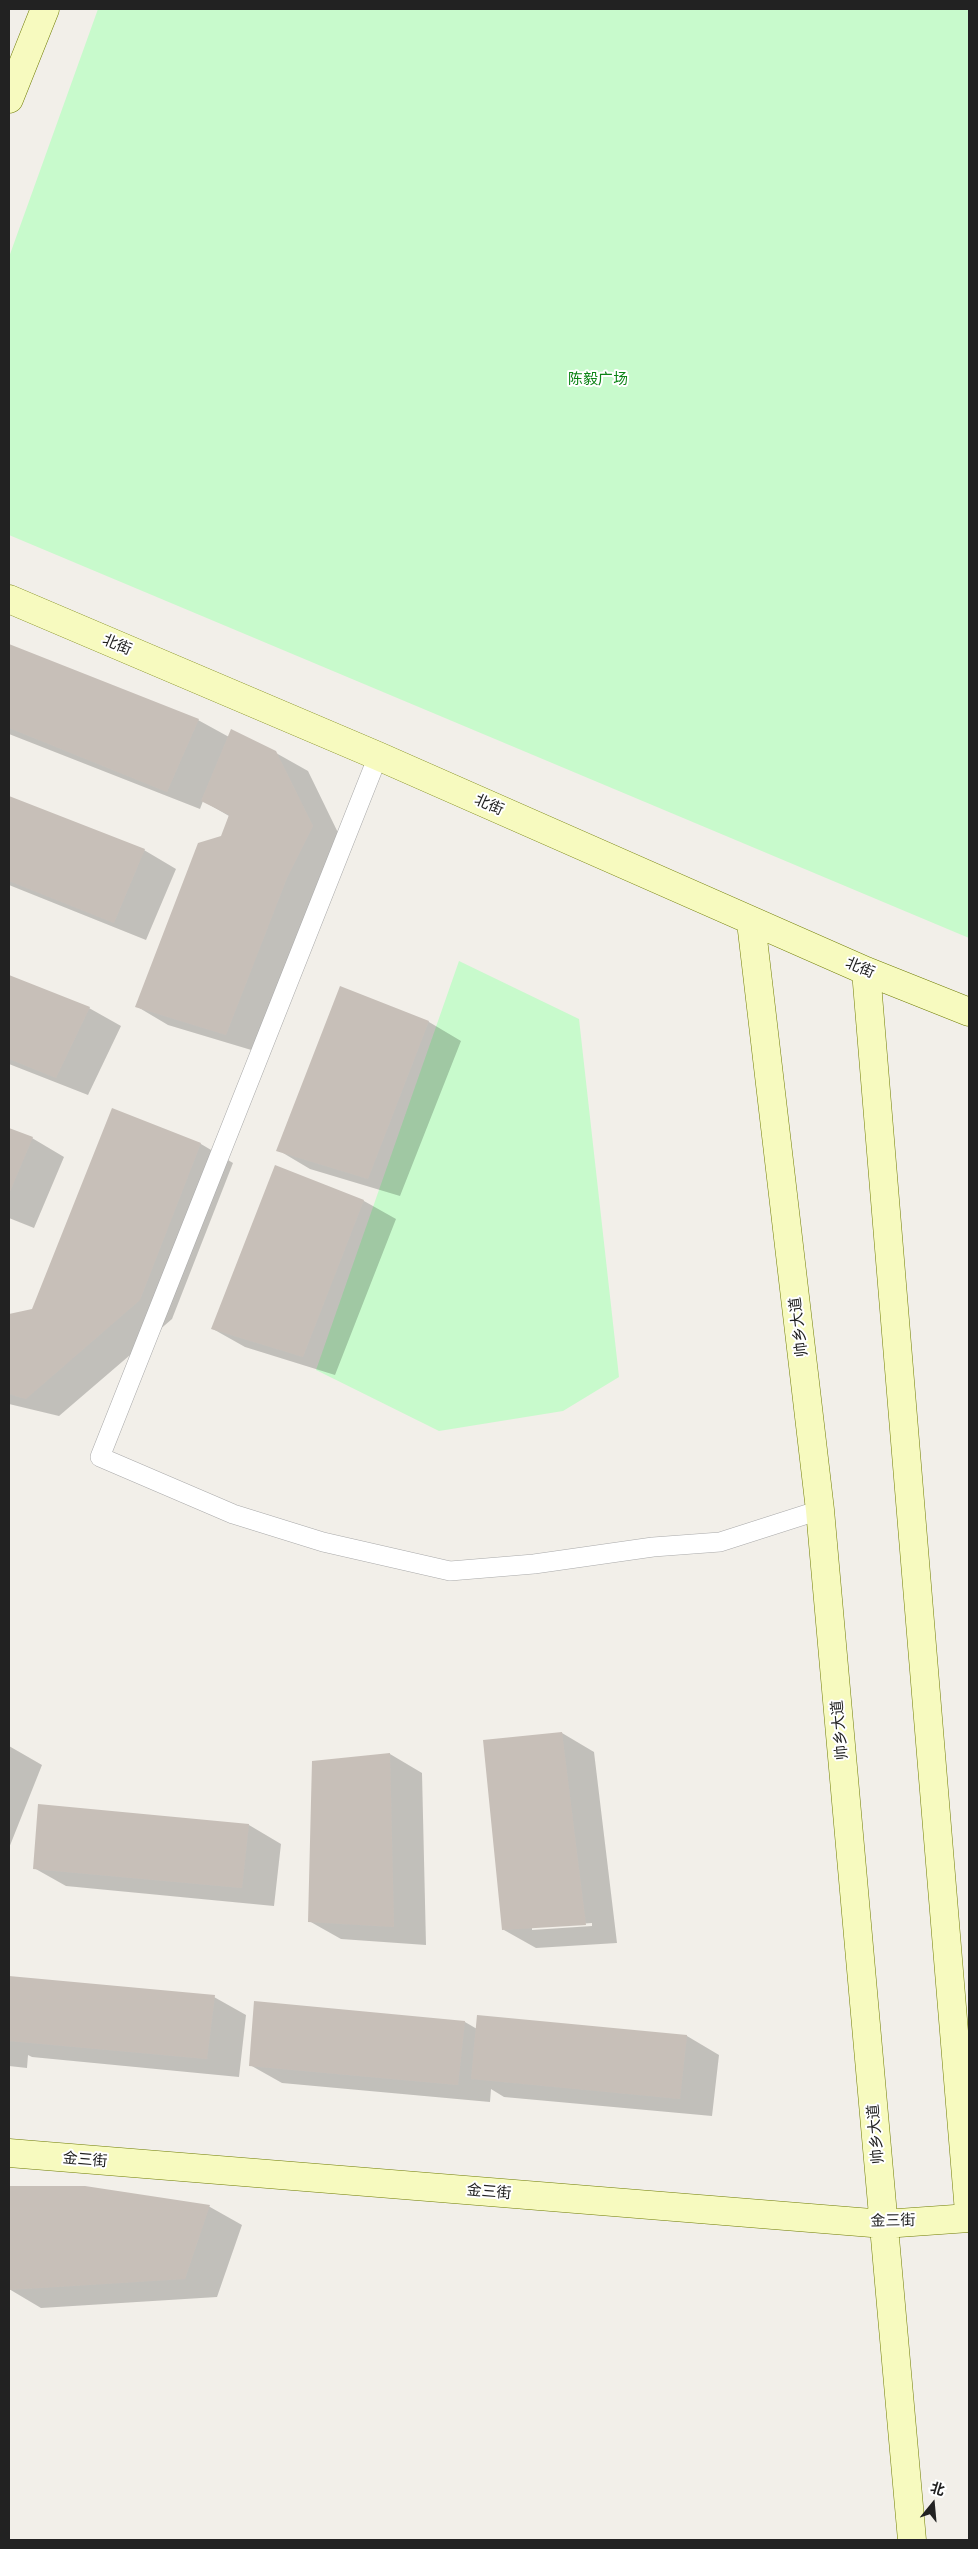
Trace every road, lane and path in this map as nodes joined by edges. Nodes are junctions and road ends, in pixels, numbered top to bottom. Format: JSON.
{"nodes":[{"id":1,"x":45,"y":9,"type":"edge"},
{"id":2,"x":9,"y":99,"type":"edge"},
{"id":3,"x":9,"y":599,"type":"edge"},
{"id":4,"x":378,"y":756,"type":"junction"},
{"id":5,"x":751,"y":922,"type":"junction"},
{"id":6,"x":866,"y":971,"type":"junction"},
{"id":7,"x":969,"y":1012,"type":"edge"},
{"id":8,"x":820,"y":1510,"type":"junction"},
{"id":9,"x":9,"y":2153,"type":"edge"},
{"id":10,"x":969,"y":2212,"type":"edge"},
{"id":11,"x":969,"y":2218,"type":"edge"},
{"id":12,"x":884,"y":2224,"type":"junction"},
{"id":13,"x":912,"y":2540,"type":"edge"}],
"edges":[{"from":1,"to":2,"type":"main road"},
{"from":3,"to":4,"type":"main road","name":"北街"},
{"from":4,"to":5,"type":"main road","name":"北街"},
{"from":4,"to":8,"type":"lane"},
{"from":5,"to":6,"type":"main road","name":"北街"},
{"from":5,"to":8,"type":"main road","name":"帅乡大道"},
{"from":6,"to":7,"type":"main road","name":"北街"},
{"from":6,"to":10,"type":"main road"},
{"from":8,"to":12,"type":"main road","name":"帅乡大道"},
{"from":9,"to":12,"type":"main road","name":"金三街"},
{"from":11,"to":12,"type":"main road","name":"金三街"},
{"from":12,"to":13,"type":"main road","name":"帅乡大道"}]}
